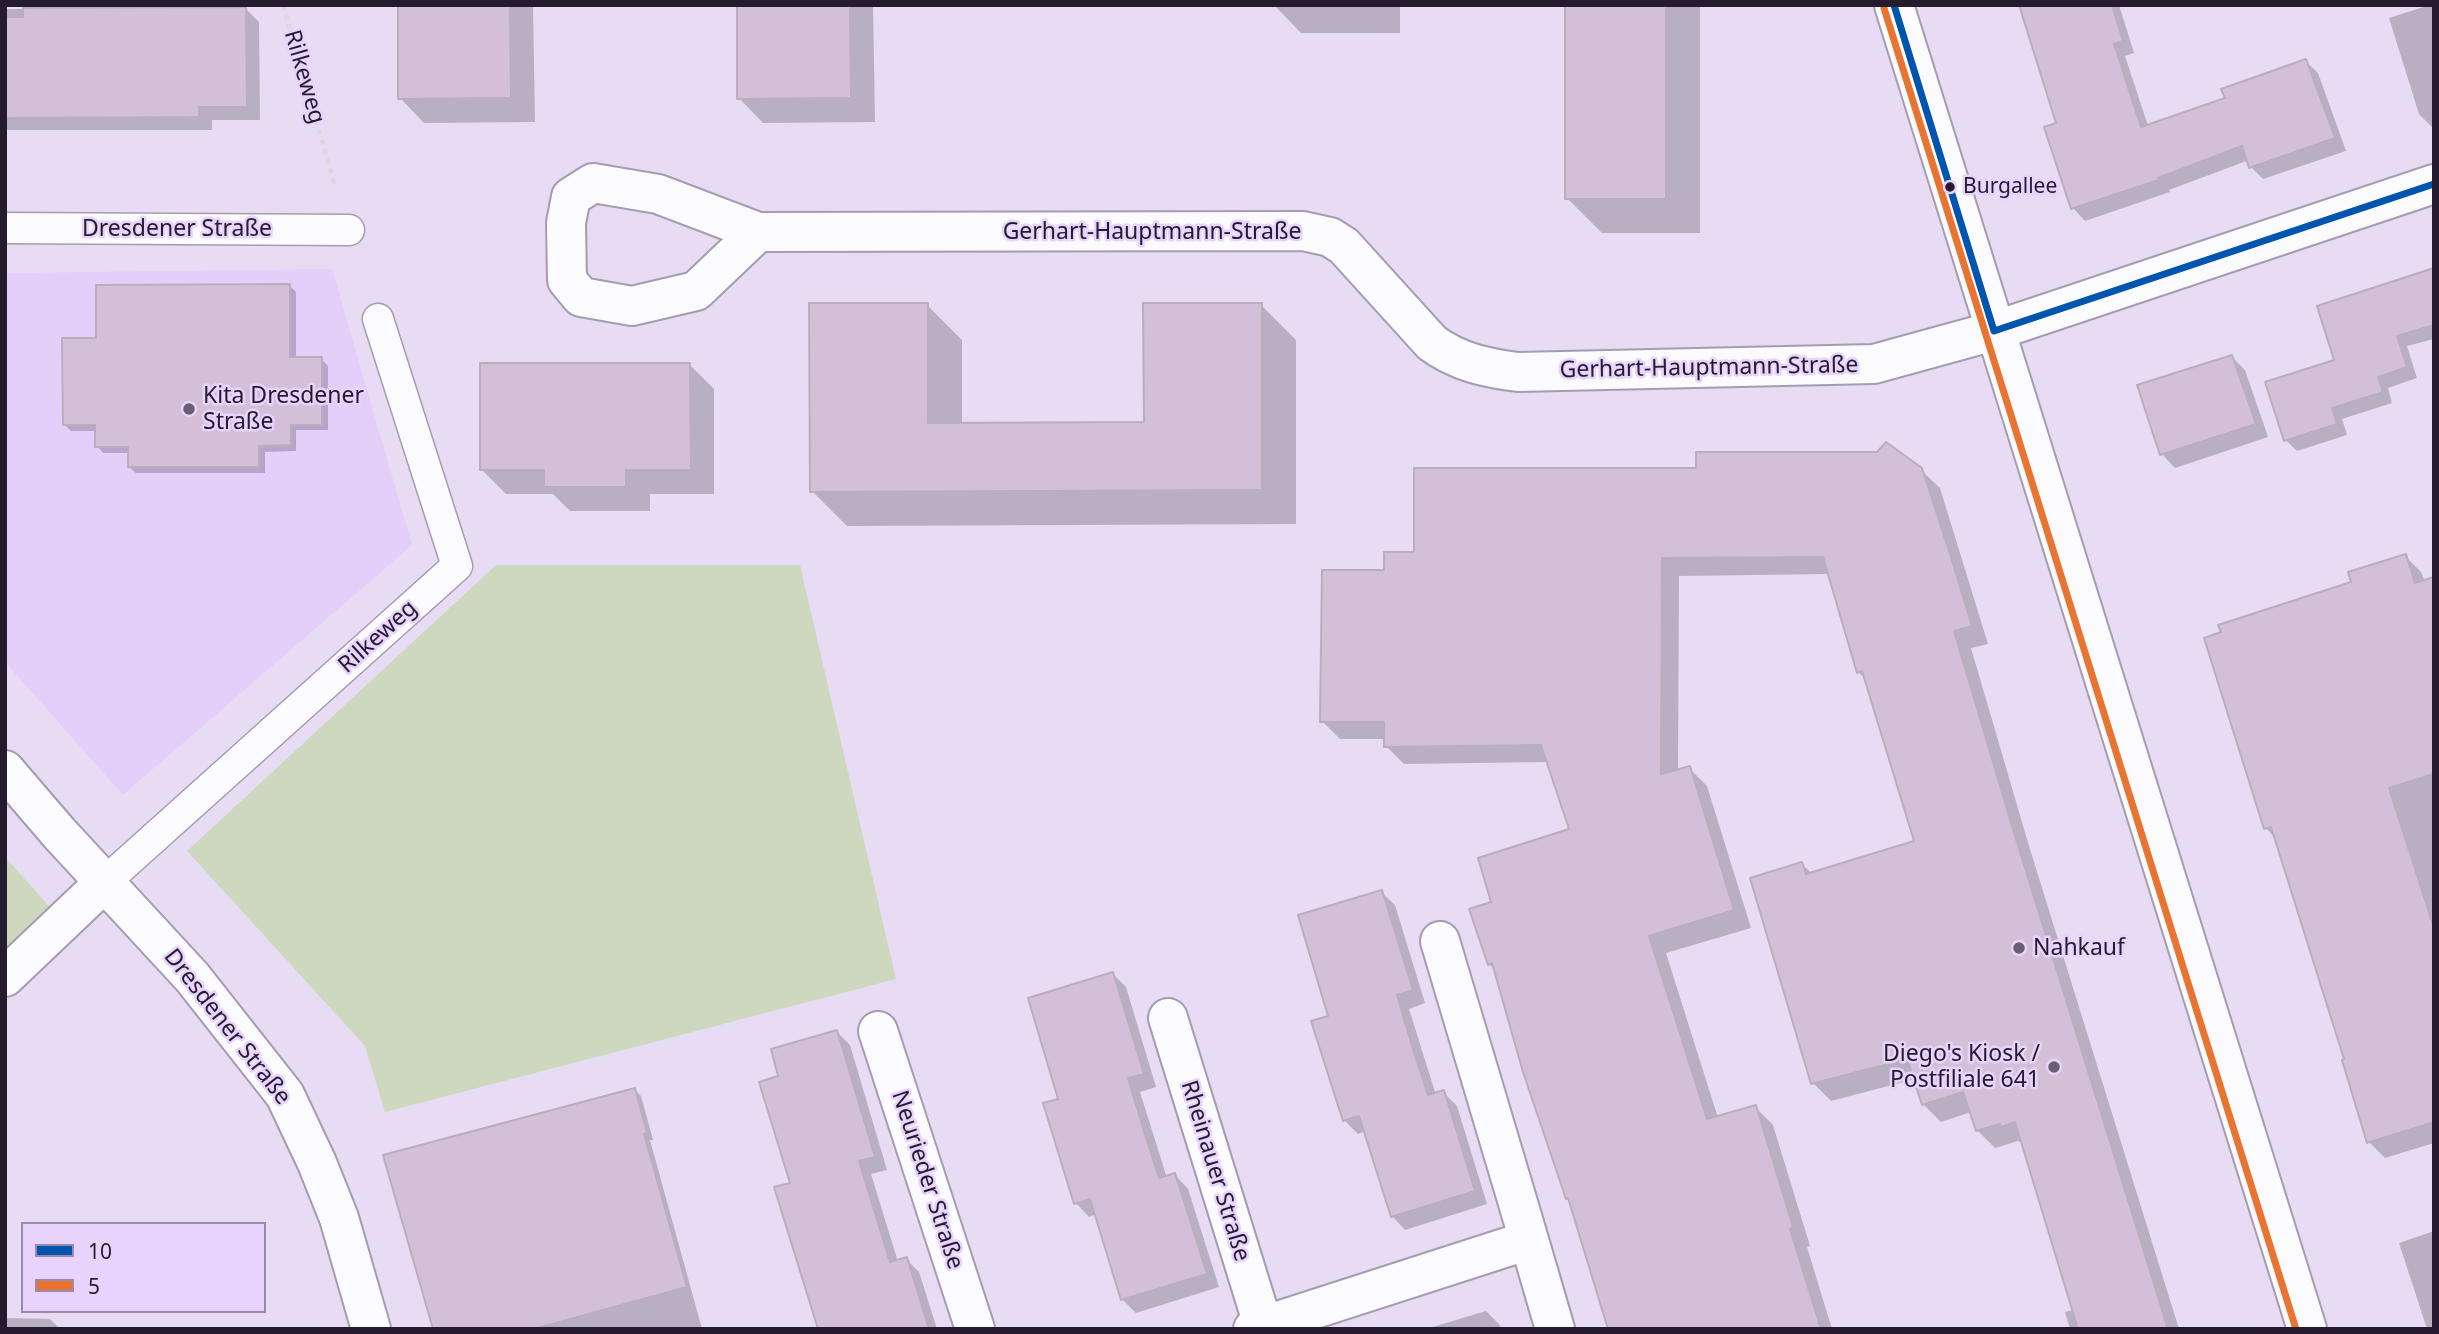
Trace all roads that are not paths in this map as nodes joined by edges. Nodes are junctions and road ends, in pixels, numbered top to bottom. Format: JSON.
{"nodes":[{"id":1,"x":1894,"y":5,"type":"edge"},
{"id":2,"x":2434,"y":184,"type":"edge"},
{"id":3,"x":5,"y":228,"type":"edge"},
{"id":4,"x":349,"y":230,"type":"road end"},
{"id":5,"x":758,"y":232,"type":"junction"},
{"id":6,"x":377,"y":319,"type":"dead end"},
{"id":7,"x":1994,"y":331,"type":"junction"},
{"id":8,"x":5,"y":771,"type":"edge"},
{"id":9,"x":106,"y":881,"type":"junction"},
{"id":10,"x":1440,"y":941,"type":"dead end"},
{"id":11,"x":5,"y":977,"type":"edge"},
{"id":12,"x":1168,"y":1018,"type":"dead end"},
{"id":13,"x":878,"y":1031,"type":"dead end"},
{"id":14,"x":1529,"y":1240,"type":"junction"},
{"id":15,"x":1258,"y":1327,"type":"edge"},
{"id":16,"x":371,"y":1329,"type":"edge"},
{"id":17,"x":975,"y":1329,"type":"edge"},
{"id":18,"x":1555,"y":1329,"type":"edge"},
{"id":19,"x":2307,"y":1329,"type":"edge"}],
"edges":[{"from":1,"to":7,"type":"street"},
{"from":2,"to":7,"type":"street","name":"Gerhart-Hauptmann-Straße"},
{"from":3,"to":4,"type":"lane","name":"Dresdener Straße"},
{"from":5,"to":5,"type":"street","name":"Gerhart-Hauptmann-Straße"},
{"from":5,"to":7,"type":"street","name":"Gerhart-Hauptmann-Straße"},
{"from":6,"to":9,"type":"lane","name":"Rilkeweg"},
{"from":7,"to":19,"type":"street"},
{"from":8,"to":9,"type":"street","name":"Dresdener Straße"},
{"from":9,"to":11,"type":"street"},
{"from":9,"to":16,"type":"street","name":"Dresdener Straße"},
{"from":10,"to":14,"type":"street"},
{"from":12,"to":15,"type":"street","name":"Rheinauer Straße"},
{"from":13,"to":17,"type":"street","name":"Neurieder Straße"},
{"from":14,"to":15,"type":"street","name":"Rheinauer Straße"},
{"from":14,"to":18,"type":"street"}]}
